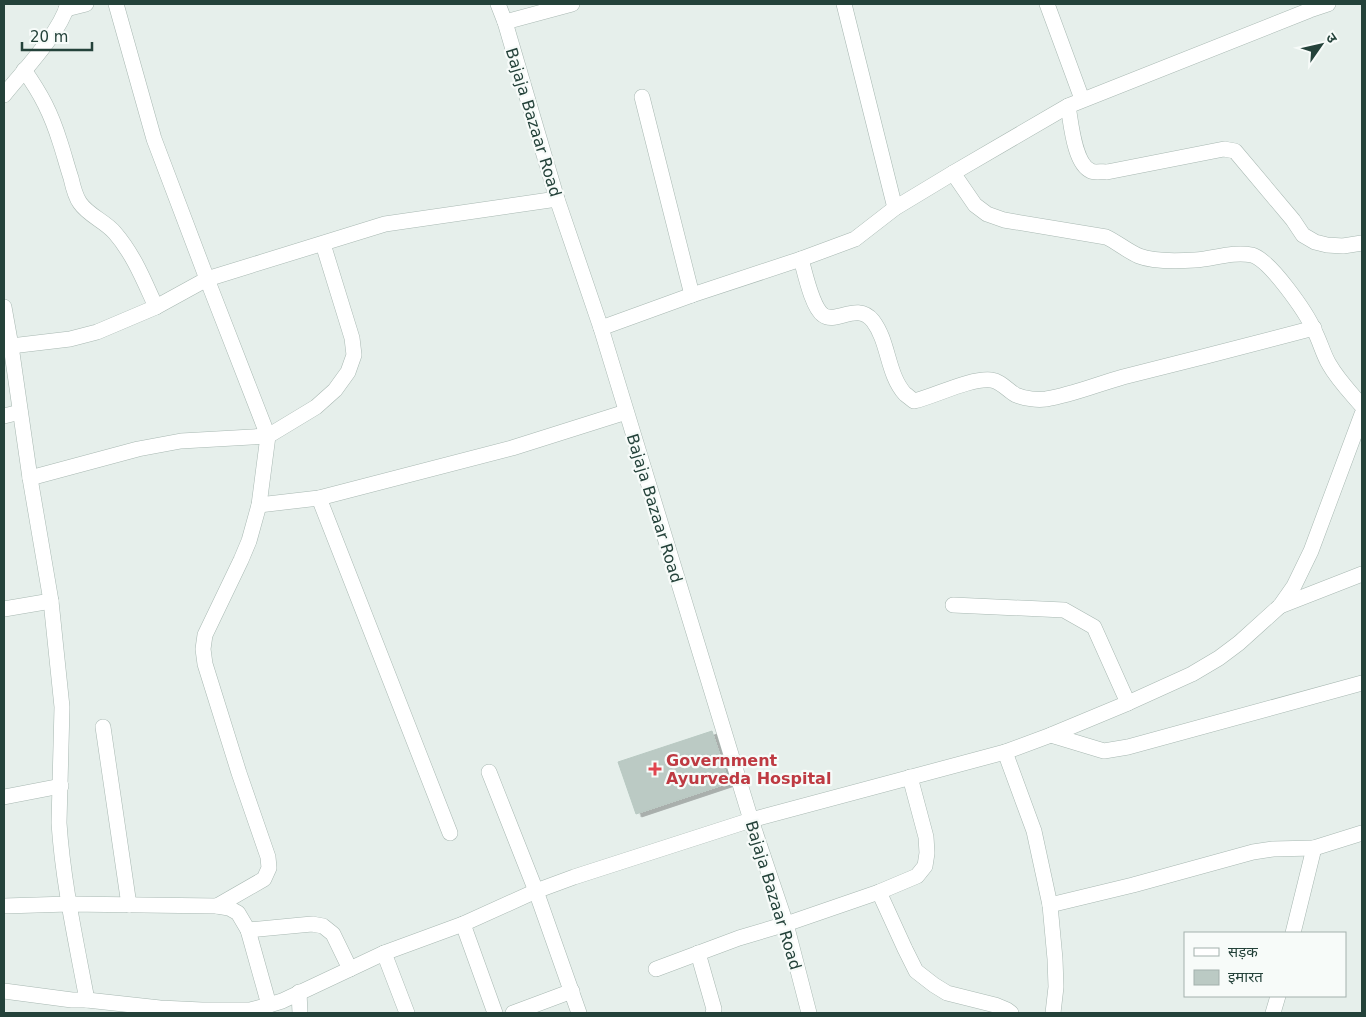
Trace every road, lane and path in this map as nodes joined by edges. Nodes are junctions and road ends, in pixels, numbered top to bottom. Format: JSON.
{"nodes":[{"id":1,"x":86,"y":4,"type":"edge"},
{"id":2,"x":116,"y":4,"type":"edge"},
{"id":3,"x":498,"y":4,"type":"edge"},
{"id":4,"x":572,"y":4,"type":"edge"},
{"id":5,"x":844,"y":4,"type":"edge"},
{"id":6,"x":1048,"y":4,"type":"edge"},
{"id":7,"x":1328,"y":4,"type":"edge"},
{"id":8,"x":67,"y":6,"type":"edge"},
{"id":9,"x":505,"y":22,"type":"junction"},
{"id":10,"x":24,"y":70,"type":"junction"},
{"id":11,"x":4,"y":95,"type":"edge"},
{"id":12,"x":642,"y":97,"type":"dead end"},
{"id":13,"x":1075,"y":102,"type":"junction"},
{"id":14,"x":953,"y":173,"type":"junction"},
{"id":15,"x":557,"y":199,"type":"junction"},
{"id":16,"x":895,"y":208,"type":"junction"},
{"id":17,"x":1362,"y":243,"type":"edge"},
{"id":18,"x":324,"y":244,"type":"junction"},
{"id":19,"x":801,"y":259,"type":"junction"},
{"id":20,"x":207,"y":280,"type":"junction"},
{"id":21,"x":692,"y":295,"type":"junction"},
{"id":22,"x":156,"y":307,"type":"junction"},
{"id":23,"x":4,"y":308,"type":"edge"},
{"id":24,"x":601,"y":328,"type":"junction"},
{"id":25,"x":1314,"y":328,"type":"junction"},
{"id":26,"x":12,"y":346,"type":"junction"},
{"id":27,"x":1362,"y":406,"type":"edge"},
{"id":28,"x":20,"y":412,"type":"junction"},
{"id":29,"x":626,"y":412,"type":"junction"},
{"id":30,"x":1362,"y":414,"type":"edge"},
{"id":31,"x":4,"y":416,"type":"edge"},
{"id":32,"x":268,"y":436,"type":"junction"},
{"id":33,"x":30,"y":478,"type":"junction"},
{"id":34,"x":319,"y":498,"type":"junction"},
{"id":35,"x":260,"y":505,"type":"junction"},
{"id":36,"x":1362,"y":574,"type":"edge"},
{"id":37,"x":52,"y":600,"type":"junction"},
{"id":38,"x":953,"y":605,"type":"dead end"},
{"id":39,"x":1280,"y":606,"type":"junction"},
{"id":40,"x":4,"y":609,"type":"edge"},
{"id":41,"x":1362,"y":683,"type":"edge"},
{"id":42,"x":1128,"y":703,"type":"junction"},
{"id":43,"x":103,"y":727,"type":"dead end"},
{"id":44,"x":1051,"y":735,"type":"junction"},
{"id":45,"x":1005,"y":752,"type":"junction"},
{"id":46,"x":489,"y":772,"type":"dead end"},
{"id":47,"x":910,"y":777,"type":"junction"},
{"id":48,"x":61,"y":786,"type":"junction"},
{"id":49,"x":4,"y":797,"type":"edge"},
{"id":50,"x":751,"y":820,"type":"junction"},
{"id":51,"x":450,"y":833,"type":"dead end"},
{"id":52,"x":1362,"y":833,"type":"edge"},
{"id":53,"x":1314,"y":848,"type":"junction"},
{"id":54,"x":536,"y":891,"type":"junction"},
{"id":55,"x":879,"y":892,"type":"junction"},
{"id":56,"x":69,"y":904,"type":"junction"},
{"id":57,"x":129,"y":905,"type":"junction"},
{"id":58,"x":1050,"y":905,"type":"junction"},
{"id":59,"x":4,"y":906,"type":"edge"},
{"id":60,"x":217,"y":906,"type":"junction"},
{"id":61,"x":462,"y":924,"type":"junction"},
{"id":62,"x":786,"y":924,"type":"junction"},
{"id":63,"x":248,"y":930,"type":"junction"},
{"id":64,"x":1293,"y":932,"type":"edge"},
{"id":65,"x":698,"y":953,"type":"junction"},
{"id":66,"x":384,"y":954,"type":"junction"},
{"id":67,"x":350,"y":969,"type":"junction"},
{"id":68,"x":656,"y":969,"type":"dead end"},
{"id":69,"x":4,"y":991,"type":"edge"},
{"id":70,"x":572,"y":991,"type":"junction"},
{"id":71,"x":299,"y":992,"type":"junction"},
{"id":72,"x":1278,"y":997,"type":"edge"},
{"id":73,"x":77,"y":1004,"type":"edge"},
{"id":74,"x":269,"y":1005,"type":"junction"},
{"id":75,"x":159,"y":1011,"type":"edge"},
{"id":76,"x":300,"y":1013,"type":"edge"},
{"id":77,"x":407,"y":1013,"type":"edge"},
{"id":78,"x":495,"y":1013,"type":"edge"},
{"id":79,"x":513,"y":1013,"type":"edge"},
{"id":80,"x":579,"y":1013,"type":"edge"},
{"id":81,"x":713,"y":1013,"type":"edge"},
{"id":82,"x":809,"y":1013,"type":"edge"},
{"id":83,"x":1012,"y":1013,"type":"edge"},
{"id":84,"x":1053,"y":1013,"type":"edge"},
{"id":85,"x":1274,"y":1013,"type":"edge"}],
"edges":[{"from":1,"to":8,"type":"street"},
{"from":2,"to":20,"type":"street"},
{"from":3,"to":9,"type":"street","name":"Bajaja Bazaar Road"},
{"from":4,"to":9,"type":"street"},
{"from":5,"to":16,"type":"street"},
{"from":6,"to":13,"type":"street"},
{"from":7,"to":13,"type":"street"},
{"from":8,"to":10,"type":"street"},
{"from":9,"to":15,"type":"street","name":"Bajaja Bazaar Road"},
{"from":10,"to":11,"type":"street"},
{"from":10,"to":22,"type":"street"},
{"from":12,"to":21,"type":"street"},
{"from":13,"to":14,"type":"street"},
{"from":13,"to":17,"type":"street"},
{"from":14,"to":16,"type":"street"},
{"from":14,"to":25,"type":"street"},
{"from":15,"to":18,"type":"street"},
{"from":15,"to":24,"type":"street","name":"Bajaja Bazaar Road"},
{"from":16,"to":19,"type":"street"},
{"from":18,"to":20,"type":"street"},
{"from":18,"to":32,"type":"street"},
{"from":19,"to":21,"type":"street"},
{"from":19,"to":25,"type":"street"},
{"from":20,"to":22,"type":"street"},
{"from":20,"to":32,"type":"street"},
{"from":21,"to":24,"type":"street"},
{"from":22,"to":26,"type":"street"},
{"from":23,"to":26,"type":"street"},
{"from":24,"to":29,"type":"street","name":"Bajaja Bazaar Road"},
{"from":25,"to":27,"type":"street"},
{"from":26,"to":28,"type":"street"},
{"from":28,"to":31,"type":"street"},
{"from":28,"to":33,"type":"street"},
{"from":29,"to":34,"type":"street"},
{"from":29,"to":50,"type":"street","name":"Bajaja Bazaar Road"},
{"from":30,"to":39,"type":"street"},
{"from":32,"to":33,"type":"street"},
{"from":32,"to":35,"type":"street"},
{"from":33,"to":37,"type":"street"},
{"from":34,"to":35,"type":"street"},
{"from":34,"to":51,"type":"street"},
{"from":35,"to":60,"type":"street"},
{"from":36,"to":39,"type":"street"},
{"from":37,"to":40,"type":"street"},
{"from":37,"to":48,"type":"street"},
{"from":38,"to":42,"type":"street"},
{"from":39,"to":42,"type":"street"},
{"from":41,"to":44,"type":"street"},
{"from":42,"to":44,"type":"street"},
{"from":43,"to":57,"type":"street"},
{"from":44,"to":45,"type":"street"},
{"from":45,"to":47,"type":"street"},
{"from":45,"to":58,"type":"street"},
{"from":46,"to":54,"type":"street"},
{"from":47,"to":50,"type":"street"},
{"from":47,"to":55,"type":"street"},
{"from":48,"to":49,"type":"street"},
{"from":48,"to":56,"type":"street"},
{"from":50,"to":54,"type":"street"},
{"from":50,"to":62,"type":"street","name":"Bajaja Bazaar Road"},
{"from":52,"to":53,"type":"street"},
{"from":53,"to":58,"type":"street"},
{"from":53,"to":64,"type":"street"},
{"from":54,"to":61,"type":"street"},
{"from":54,"to":70,"type":"street"},
{"from":55,"to":62,"type":"street"},
{"from":55,"to":83,"type":"street"},
{"from":56,"to":57,"type":"street"},
{"from":56,"to":59,"type":"street"},
{"from":56,"to":73,"type":"street"},
{"from":57,"to":60,"type":"street"},
{"from":58,"to":84,"type":"street"},
{"from":60,"to":63,"type":"street"},
{"from":61,"to":66,"type":"street"},
{"from":61,"to":78,"type":"street"},
{"from":62,"to":65,"type":"street"},
{"from":62,"to":82,"type":"street","name":"Bajaja Bazaar Road"},
{"from":63,"to":67,"type":"street"},
{"from":63,"to":74,"type":"street"},
{"from":65,"to":68,"type":"street"},
{"from":65,"to":81,"type":"street"},
{"from":66,"to":67,"type":"street"},
{"from":66,"to":77,"type":"street"},
{"from":67,"to":71,"type":"street"},
{"from":69,"to":73,"type":"street"},
{"from":70,"to":79,"type":"street"},
{"from":70,"to":80,"type":"street"},
{"from":71,"to":74,"type":"street"},
{"from":71,"to":76,"type":"street"},
{"from":72,"to":85,"type":"street"},
{"from":73,"to":75,"type":"street"},
{"from":74,"to":75,"type":"street"}]}
